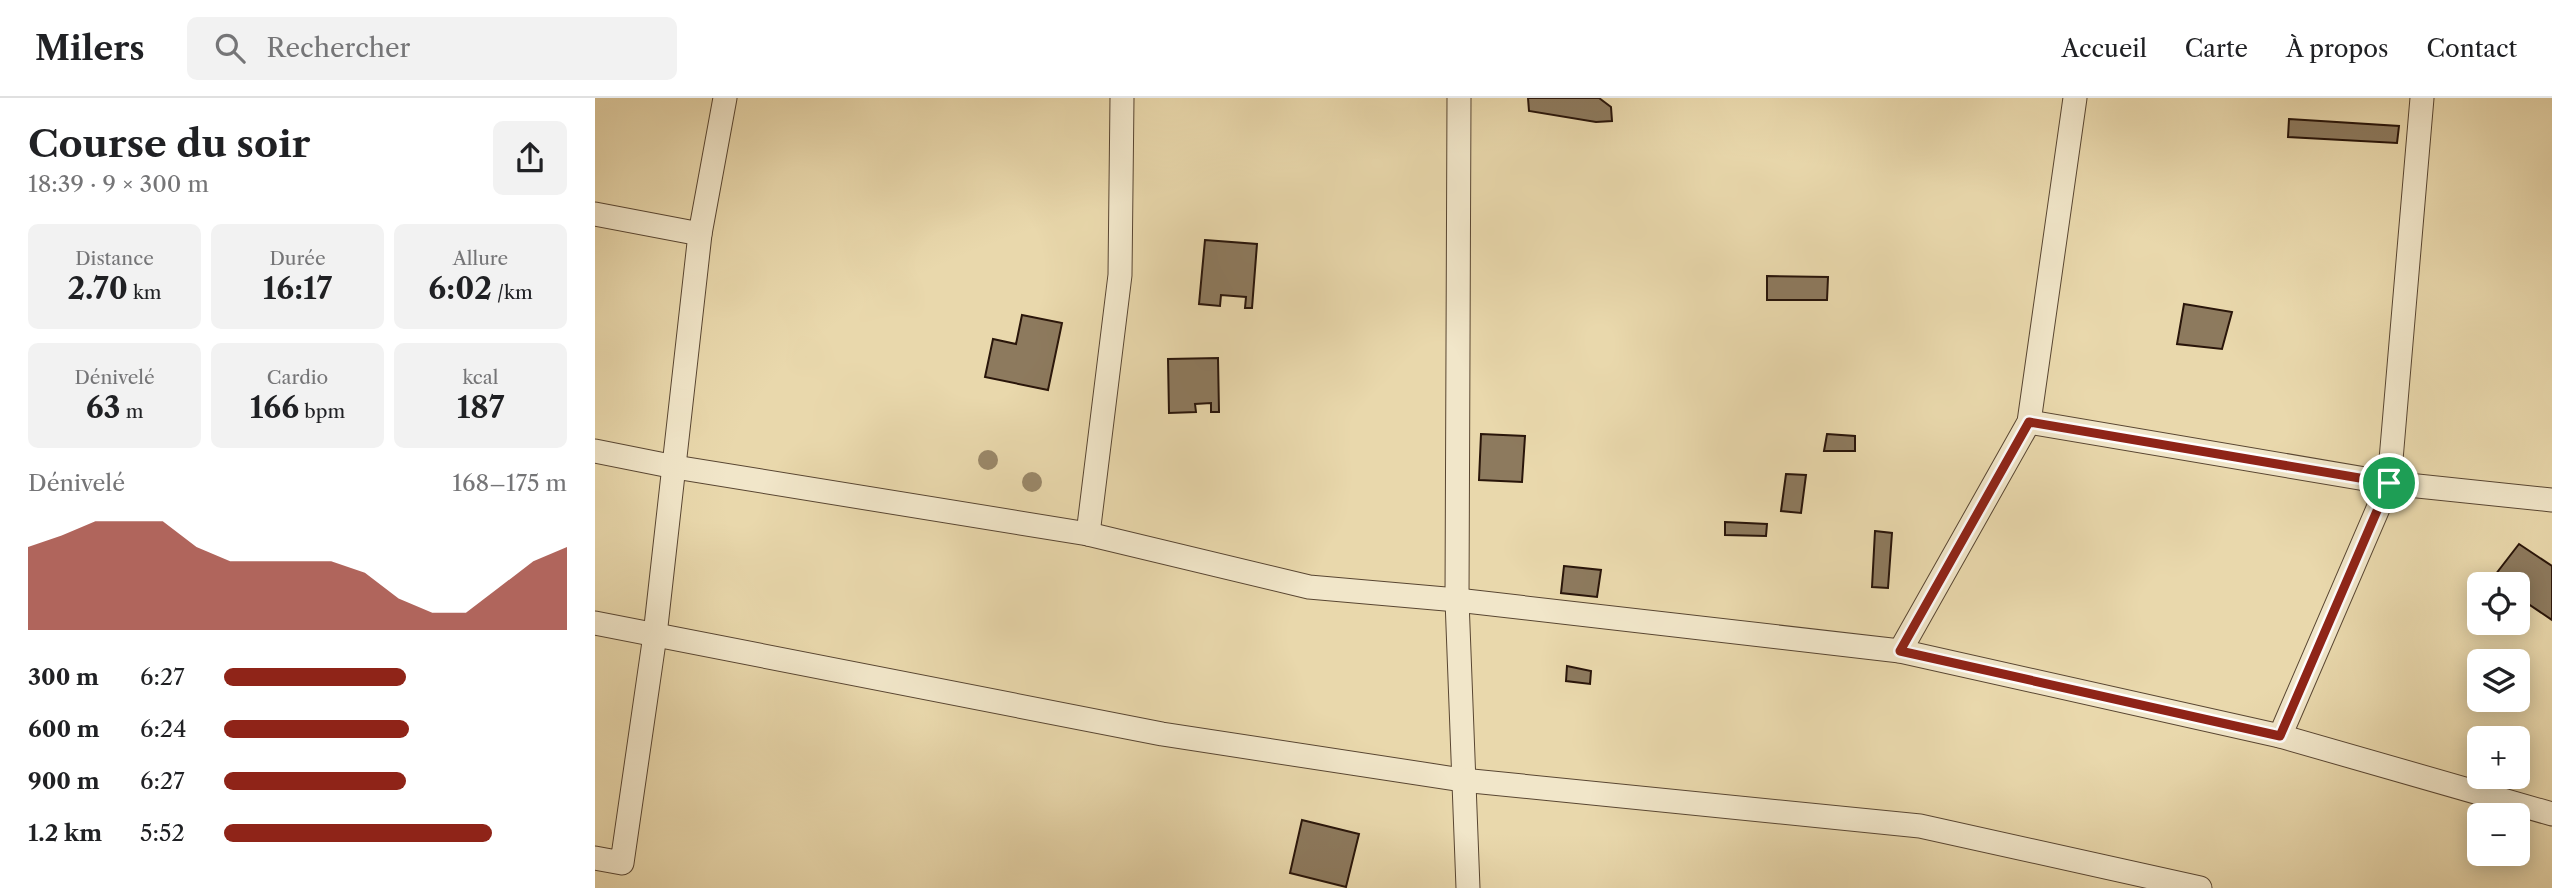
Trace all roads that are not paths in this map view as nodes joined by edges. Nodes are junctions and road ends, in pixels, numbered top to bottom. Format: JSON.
{"nodes":[{"id":1,"x":725,"y":98,"type":"edge"},
{"id":2,"x":1122,"y":98,"type":"edge"},
{"id":3,"x":1459,"y":98,"type":"edge"},
{"id":4,"x":2075,"y":98,"type":"edge"},
{"id":5,"x":2422,"y":98,"type":"edge"},
{"id":6,"x":595,"y":214,"type":"edge"},
{"id":7,"x":700,"y":234,"type":"junction"},
{"id":8,"x":2029,"y":422,"type":"junction"},
{"id":9,"x":595,"y":451,"type":"edge"},
{"id":10,"x":675,"y":467,"type":"junction"},
{"id":11,"x":2389,"y":483,"type":"junction"},
{"id":12,"x":2552,"y":500,"type":"edge"},
{"id":13,"x":1088,"y":534,"type":"junction"},
{"id":14,"x":1457,"y":600,"type":"junction"},
{"id":15,"x":595,"y":623,"type":"edge"},
{"id":16,"x":656,"y":635,"type":"junction"},
{"id":17,"x":1900,"y":651,"type":"junction"},
{"id":18,"x":2280,"y":736,"type":"junction"},
{"id":19,"x":1462,"y":780,"type":"junction"},
{"id":20,"x":2552,"y":814,"type":"edge"},
{"id":21,"x":595,"y":858,"type":"edge"},
{"id":22,"x":1468,"y":888,"type":"edge"},
{"id":23,"x":2200,"y":888,"type":"edge"}],
"edges":[{"from":1,"to":7,"type":"street"},
{"from":2,"to":13,"type":"street"},
{"from":3,"to":14,"type":"street"},
{"from":4,"to":8,"type":"street"},
{"from":5,"to":11,"type":"street"},
{"from":6,"to":7,"type":"street"},
{"from":7,"to":10,"type":"street"},
{"from":8,"to":11,"type":"street"},
{"from":8,"to":17,"type":"street"},
{"from":9,"to":10,"type":"street"},
{"from":10,"to":13,"type":"street"},
{"from":10,"to":16,"type":"street"},
{"from":11,"to":12,"type":"street"},
{"from":11,"to":18,"type":"street"},
{"from":13,"to":14,"type":"street"},
{"from":14,"to":17,"type":"street"},
{"from":14,"to":19,"type":"street"},
{"from":15,"to":16,"type":"street"},
{"from":16,"to":19,"type":"street"},
{"from":16,"to":21,"type":"street"},
{"from":17,"to":18,"type":"street"},
{"from":18,"to":20,"type":"street"},
{"from":19,"to":22,"type":"street"},
{"from":19,"to":23,"type":"street"}]}
